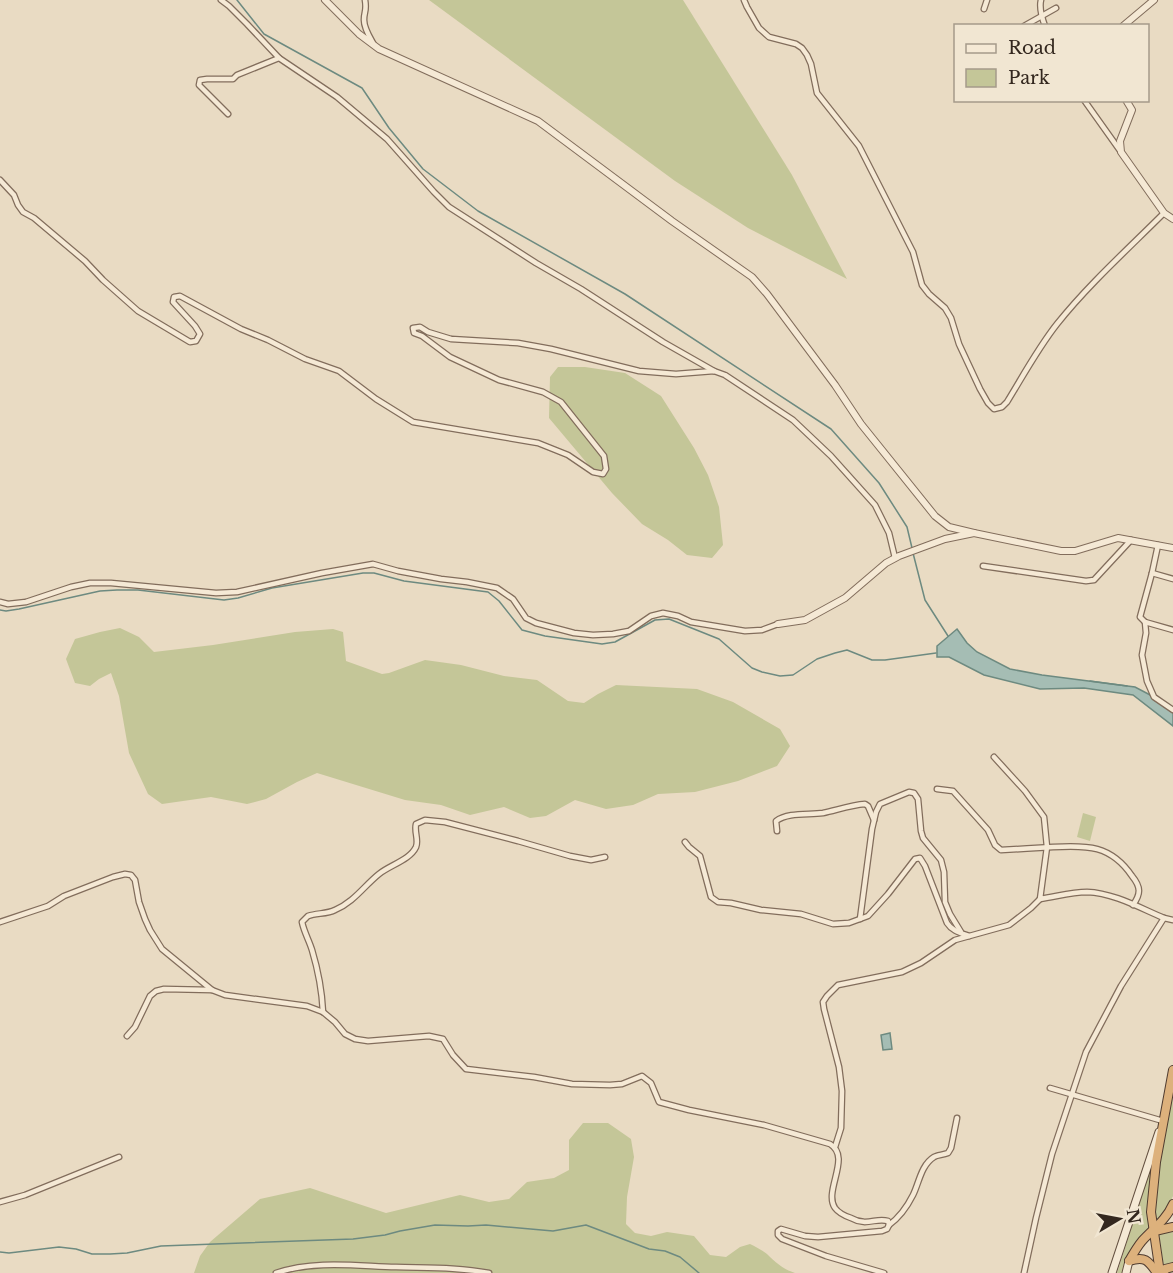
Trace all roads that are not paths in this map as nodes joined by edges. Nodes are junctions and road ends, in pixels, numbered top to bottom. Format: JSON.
{"nodes":[{"id":1,"x":220,"y":0,"type":"edge"},
{"id":2,"x":325,"y":0,"type":"edge"},
{"id":3,"x":364,"y":0,"type":"edge"},
{"id":4,"x":744,"y":0,"type":"edge"},
{"id":5,"x":987,"y":0,"type":"edge"},
{"id":6,"x":1041,"y":0,"type":"edge"},
{"id":7,"x":1154,"y":0,"type":"edge"},
{"id":8,"x":1056,"y":8,"type":"dead end"},
{"id":9,"x":984,"y":9,"type":"dead end"},
{"id":10,"x":1041,"y":16,"type":"junction"},
{"id":11,"x":1026,"y":24,"type":"edge"},
{"id":12,"x":1044,"y":24,"type":"edge"},
{"id":13,"x":1125,"y":24,"type":"edge"},
{"id":14,"x":375,"y":46,"type":"junction"},
{"id":15,"x":279,"y":58,"type":"junction"},
{"id":16,"x":1085,"y":102,"type":"edge"},
{"id":17,"x":1127,"y":102,"type":"edge"},
{"id":18,"x":228,"y":114,"type":"dead end"},
{"id":19,"x":1121,"y":152,"type":"junction"},
{"id":20,"x":0,"y":180,"type":"edge"},
{"id":21,"x":1164,"y":213,"type":"junction"},
{"id":22,"x":1173,"y":219,"type":"edge"},
{"id":23,"x":714,"y":371,"type":"junction"},
{"id":24,"x":974,"y":533,"type":"junction"},
{"id":25,"x":1131,"y":540,"type":"junction"},
{"id":26,"x":1158,"y":545,"type":"junction"},
{"id":27,"x":1173,"y":548,"type":"edge"},
{"id":28,"x":897,"y":557,"type":"junction"},
{"id":29,"x":983,"y":566,"type":"dead end"},
{"id":30,"x":1152,"y":573,"type":"junction"},
{"id":31,"x":1173,"y":579,"type":"edge"},
{"id":32,"x":0,"y":602,"type":"edge"},
{"id":33,"x":1144,"y":622,"type":"junction"},
{"id":34,"x":778,"y":624,"type":"joint"},
{"id":35,"x":1173,"y":630,"type":"edge"},
{"id":36,"x":1173,"y":710,"type":"edge"},
{"id":37,"x":994,"y":757,"type":"dead end"},
{"id":38,"x":937,"y":789,"type":"dead end"},
{"id":39,"x":874,"y":820,"type":"junction"},
{"id":40,"x":777,"y":831,"type":"dead end"},
{"id":41,"x":685,"y":842,"type":"dead end"},
{"id":42,"x":1047,"y":847,"type":"junction"},
{"id":43,"x":605,"y":857,"type":"dead end"},
{"id":44,"x":1040,"y":899,"type":"junction"},
{"id":45,"x":1133,"y":905,"type":"junction"},
{"id":46,"x":1164,"y":918,"type":"junction"},
{"id":47,"x":860,"y":919,"type":"junction"},
{"id":48,"x":1173,"y":920,"type":"edge"},
{"id":49,"x":0,"y":922,"type":"edge"},
{"id":50,"x":961,"y":933,"type":"junction"},
{"id":51,"x":969,"y":936,"type":"junction"},
{"id":52,"x":212,"y":990,"type":"junction"},
{"id":53,"x":324,"y":1012,"type":"junction"},
{"id":54,"x":127,"y":1036,"type":"dead end"},
{"id":55,"x":1173,"y":1070,"type":"edge"},
{"id":56,"x":1050,"y":1088,"type":"dead end"},
{"id":57,"x":1071,"y":1095,"type":"junction"},
{"id":58,"x":957,"y":1118,"type":"dead end"},
{"id":59,"x":1162,"y":1121,"type":"junction"},
{"id":60,"x":835,"y":1147,"type":"junction"},
{"id":61,"x":119,"y":1157,"type":"dead end"},
{"id":62,"x":0,"y":1202,"type":"edge"},
{"id":63,"x":1173,"y":1204,"type":"edge"},
{"id":64,"x":889,"y":1225,"type":"junction"},
{"id":65,"x":1173,"y":1227,"type":"edge"},
{"id":66,"x":1153,"y":1231,"type":"junction"},
{"id":67,"x":1129,"y":1261,"type":"junction"},
{"id":68,"x":1173,"y":1267,"type":"edge"},
{"id":69,"x":276,"y":1273,"type":"edge"},
{"id":70,"x":489,"y":1273,"type":"edge"},
{"id":71,"x":884,"y":1273,"type":"edge"},
{"id":72,"x":1024,"y":1273,"type":"edge"},
{"id":73,"x":1112,"y":1273,"type":"edge"},
{"id":74,"x":1126,"y":1273,"type":"edge"},
{"id":75,"x":1160,"y":1273,"type":"edge"}],
"edges":[{"from":1,"to":15,"type":"street"},
{"from":2,"to":14,"type":"street"},
{"from":3,"to":14,"type":"street"},
{"from":4,"to":21,"type":"street"},
{"from":5,"to":9,"type":"street"},
{"from":6,"to":10,"type":"street"},
{"from":7,"to":13,"type":"street"},
{"from":8,"to":10,"type":"street"},
{"from":10,"to":11,"type":"street"},
{"from":10,"to":12,"type":"street"},
{"from":14,"to":24,"type":"street"},
{"from":15,"to":18,"type":"street"},
{"from":15,"to":23,"type":"street"},
{"from":16,"to":19,"type":"street"},
{"from":17,"to":19,"type":"street"},
{"from":19,"to":21,"type":"street"},
{"from":20,"to":23,"type":"street"},
{"from":21,"to":22,"type":"street"},
{"from":23,"to":28,"type":"street"},
{"from":24,"to":25,"type":"street"},
{"from":24,"to":28,"type":"street"},
{"from":25,"to":26,"type":"street"},
{"from":25,"to":29,"type":"street"},
{"from":26,"to":27,"type":"street"},
{"from":26,"to":30,"type":"street"},
{"from":28,"to":34,"type":"street"},
{"from":30,"to":31,"type":"street"},
{"from":30,"to":33,"type":"street"},
{"from":32,"to":34,"type":"street"},
{"from":33,"to":35,"type":"street"},
{"from":33,"to":36,"type":"street"},
{"from":37,"to":42,"type":"street"},
{"from":38,"to":42,"type":"street"},
{"from":39,"to":40,"type":"street"},
{"from":39,"to":47,"type":"street"},
{"from":39,"to":50,"type":"street"},
{"from":41,"to":47,"type":"street"},
{"from":42,"to":44,"type":"street"},
{"from":42,"to":45,"type":"street"},
{"from":43,"to":53,"type":"street"},
{"from":44,"to":45,"type":"street"},
{"from":44,"to":51,"type":"street"},
{"from":45,"to":46,"type":"street"},
{"from":46,"to":48,"type":"street"},
{"from":46,"to":57,"type":"street"},
{"from":47,"to":50,"type":"street"},
{"from":49,"to":52,"type":"street"},
{"from":50,"to":51,"type":"street"},
{"from":51,"to":60,"type":"street"},
{"from":52,"to":53,"type":"street"},
{"from":52,"to":54,"type":"street"},
{"from":53,"to":60,"type":"street"},
{"from":55,"to":59,"type":"highway"},
{"from":56,"to":57,"type":"street"},
{"from":57,"to":59,"type":"street"},
{"from":57,"to":72,"type":"street"},
{"from":58,"to":64,"type":"street"},
{"from":59,"to":66,"type":"highway"},
{"from":59,"to":73,"type":"main road"},
{"from":60,"to":64,"type":"street"},
{"from":61,"to":62,"type":"street"},
{"from":63,"to":66,"type":"highway"},
{"from":64,"to":71,"type":"street"},
{"from":65,"to":66,"type":"highway"},
{"from":66,"to":67,"type":"highway"},
{"from":66,"to":75,"type":"highway"},
{"from":67,"to":74,"type":"main road"},
{"from":67,"to":75,"type":"highway"},
{"from":68,"to":75,"type":"highway"},
{"from":69,"to":70,"type":"street"}]}
